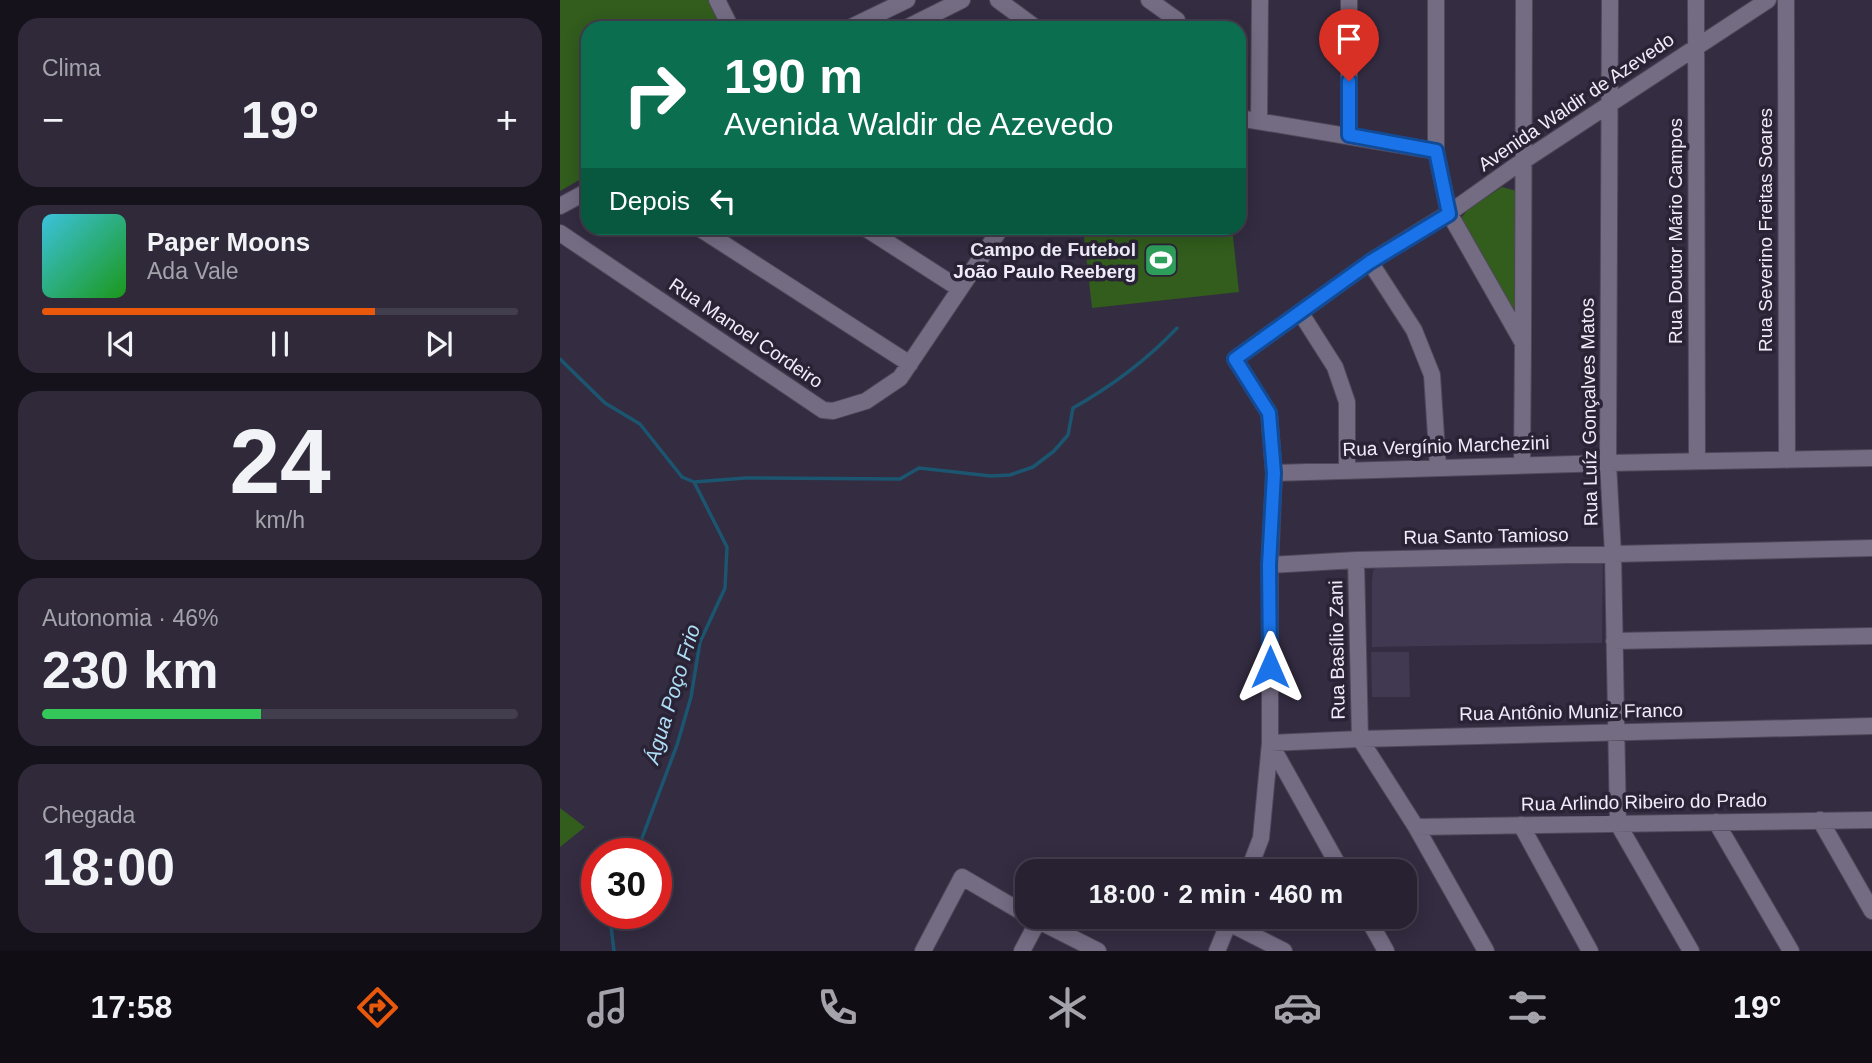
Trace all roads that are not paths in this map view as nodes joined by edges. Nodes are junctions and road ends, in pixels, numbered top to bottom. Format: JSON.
{"nodes":[{"id":1,"x":717,"y":0,"type":"edge"},
{"id":2,"x":907,"y":0,"type":"edge"},
{"id":3,"x":962,"y":0,"type":"edge"},
{"id":4,"x":998,"y":0,"type":"edge"},
{"id":5,"x":1149,"y":0,"type":"edge"},
{"id":6,"x":1178,"y":0,"type":"edge"},
{"id":7,"x":1260,"y":0,"type":"edge"},
{"id":8,"x":1349,"y":0,"type":"edge"},
{"id":9,"x":1436,"y":0,"type":"edge"},
{"id":10,"x":1524,"y":0,"type":"edge"},
{"id":11,"x":1609,"y":0,"type":"edge"},
{"id":12,"x":1696,"y":0,"type":"edge"},
{"id":13,"x":1768,"y":0,"type":"edge"},
{"id":14,"x":1786,"y":0,"type":"edge"},
{"id":15,"x":728,"y":21,"type":"edge"},
{"id":16,"x":864,"y":21,"type":"edge"},
{"id":17,"x":920,"y":21,"type":"edge"},
{"id":18,"x":1026,"y":21,"type":"edge"},
{"id":19,"x":1174,"y":21,"type":"edge"},
{"id":20,"x":1177,"y":21,"type":"edge"},
{"id":21,"x":1695,"y":48,"type":"junction"},
{"id":22,"x":1608,"y":105,"type":"junction"},
{"id":23,"x":1246,"y":119,"type":"edge"},
{"id":24,"x":1259,"y":121,"type":"junction"},
{"id":25,"x":1349,"y":135,"type":"junction"},
{"id":26,"x":1436,"y":151,"type":"junction"},
{"id":27,"x":1525,"y":160,"type":"junction"},
{"id":28,"x":581,"y":195,"type":"edge"},
{"id":29,"x":560,"y":206,"type":"edge"},
{"id":30,"x":1449,"y":214,"type":"junction"},
{"id":31,"x":560,"y":233,"type":"edge"},
{"id":32,"x":710,"y":235,"type":"edge"},
{"id":33,"x":876,"y":235,"type":"edge"},
{"id":34,"x":996,"y":235,"type":"edge"},
{"id":35,"x":1370,"y":262,"type":"junction"},
{"id":36,"x":960,"y":289,"type":"junction"},
{"id":37,"x":1300,"y":312,"type":"junction"},
{"id":38,"x":1523,"y":342,"type":"junction"},
{"id":39,"x":910,"y":364,"type":"junction"},
{"id":40,"x":1872,"y":458,"type":"edge"},
{"id":41,"x":1787,"y":460,"type":"junction"},
{"id":42,"x":1697,"y":461,"type":"junction"},
{"id":43,"x":1608,"y":463,"type":"junction"},
{"id":44,"x":1522,"y":465,"type":"junction"},
{"id":45,"x":1438,"y":467,"type":"junction"},
{"id":46,"x":1347,"y":469,"type":"junction"},
{"id":47,"x":1274,"y":473,"type":"junction"},
{"id":48,"x":1872,"y":548,"type":"edge"},
{"id":49,"x":1613,"y":554,"type":"junction"},
{"id":50,"x":1356,"y":561,"type":"junction"},
{"id":51,"x":1269,"y":565,"type":"junction"},
{"id":52,"x":1872,"y":636,"type":"edge"},
{"id":53,"x":1614,"y":641,"type":"junction"},
{"id":54,"x":1872,"y":726,"type":"edge"},
{"id":55,"x":1614,"y":732,"type":"junction"},
{"id":56,"x":1360,"y":739,"type":"junction"},
{"id":57,"x":1270,"y":743,"type":"junction"},
{"id":58,"x":1820,"y":820,"type":"junction"},
{"id":59,"x":1872,"y":820,"type":"edge"},
{"id":60,"x":1716,"y":822,"type":"junction"},
{"id":61,"x":1618,"y":824,"type":"junction"},
{"id":62,"x":1521,"y":825,"type":"junction"},
{"id":63,"x":1416,"y":827,"type":"junction"},
{"id":64,"x":1253,"y":859,"type":"edge"},
{"id":65,"x":1335,"y":859,"type":"edge"},
{"id":66,"x":1015,"y":908,"type":"edge"},
{"id":67,"x":1872,"y":911,"type":"edge"},
{"id":68,"x":1029,"y":929,"type":"edge"},
{"id":69,"x":1054,"y":929,"type":"edge"},
{"id":70,"x":1226,"y":929,"type":"edge"},
{"id":71,"x":1246,"y":929,"type":"edge"},
{"id":72,"x":1374,"y":929,"type":"edge"},
{"id":73,"x":923,"y":951,"type":"edge"},
{"id":74,"x":1022,"y":951,"type":"edge"},
{"id":75,"x":1098,"y":951,"type":"edge"},
{"id":76,"x":1217,"y":951,"type":"edge"},
{"id":77,"x":1284,"y":951,"type":"edge"},
{"id":78,"x":1386,"y":951,"type":"edge"},
{"id":79,"x":1486,"y":951,"type":"edge"},
{"id":80,"x":1590,"y":951,"type":"edge"},
{"id":81,"x":1691,"y":951,"type":"edge"},
{"id":82,"x":1791,"y":951,"type":"edge"}],
"edges":[{"from":1,"to":15,"type":"street"},
{"from":2,"to":16,"type":"street"},
{"from":3,"to":17,"type":"street"},
{"from":4,"to":18,"type":"street"},
{"from":5,"to":19,"type":"street"},
{"from":6,"to":20,"type":"street"},
{"from":7,"to":24,"type":"street"},
{"from":8,"to":25,"type":"street"},
{"from":9,"to":26,"type":"street"},
{"from":10,"to":27,"type":"street"},
{"from":11,"to":22,"type":"street","name":"Rua Luíz Gonçalves Matos"},
{"from":12,"to":21,"type":"street","name":"Rua Doutor Mário Campos"},
{"from":13,"to":21,"type":"street","name":"Avenida Waldir de Azevedo"},
{"from":14,"to":41,"type":"street","name":"Rua Severino Freitas Soares"},
{"from":21,"to":22,"type":"street","name":"Avenida Waldir de Azevedo"},
{"from":21,"to":42,"type":"street","name":"Rua Doutor Mário Campos"},
{"from":22,"to":27,"type":"street","name":"Avenida Waldir de Azevedo"},
{"from":22,"to":43,"type":"street","name":"Rua Luíz Gonçalves Matos"},
{"from":23,"to":24,"type":"street"},
{"from":24,"to":25,"type":"street"},
{"from":25,"to":26,"type":"street"},
{"from":26,"to":30,"type":"street"},
{"from":27,"to":30,"type":"street","name":"Avenida Waldir de Azevedo"},
{"from":27,"to":38,"type":"street"},
{"from":28,"to":29,"type":"street"},
{"from":30,"to":35,"type":"street","name":"Avenida Waldir de Azevedo"},
{"from":30,"to":38,"type":"street"},
{"from":31,"to":39,"type":"street","name":"Rua Manoel Cordeiro"},
{"from":32,"to":39,"type":"street"},
{"from":33,"to":36,"type":"street"},
{"from":34,"to":36,"type":"street"},
{"from":35,"to":37,"type":"street","name":"Avenida Waldir de Azevedo"},
{"from":35,"to":45,"type":"street"},
{"from":36,"to":39,"type":"street"},
{"from":37,"to":46,"type":"street"},
{"from":37,"to":47,"type":"street","name":"Avenida Waldir de Azevedo"},
{"from":38,"to":44,"type":"street"},
{"from":40,"to":41,"type":"street","name":"Rua Vergínio Marchezini"},
{"from":41,"to":42,"type":"street","name":"Rua Vergínio Marchezini"},
{"from":42,"to":43,"type":"street","name":"Rua Vergínio Marchezini"},
{"from":43,"to":44,"type":"street","name":"Rua Vergínio Marchezini"},
{"from":43,"to":49,"type":"street","name":"Rua Luíz Gonçalves Matos"},
{"from":44,"to":45,"type":"street","name":"Rua Vergínio Marchezini"},
{"from":45,"to":46,"type":"street","name":"Rua Vergínio Marchezini"},
{"from":46,"to":47,"type":"street","name":"Rua Vergínio Marchezini"},
{"from":47,"to":51,"type":"street"},
{"from":48,"to":49,"type":"street","name":"Rua Santo Tamioso"},
{"from":49,"to":50,"type":"street","name":"Rua Santo Tamioso"},
{"from":49,"to":53,"type":"street","name":"Rua Luíz Gonçalves Matos"},
{"from":50,"to":51,"type":"street","name":"Rua Santo Tamioso"},
{"from":50,"to":56,"type":"street","name":"Rua Basílio Zani"},
{"from":51,"to":57,"type":"street"},
{"from":52,"to":53,"type":"street"},
{"from":53,"to":55,"type":"street","name":"Rua Luíz Gonçalves Matos"},
{"from":54,"to":55,"type":"street","name":"Rua Antônio Muniz Franco"},
{"from":55,"to":56,"type":"street","name":"Rua Antônio Muniz Franco"},
{"from":55,"to":61,"type":"street","name":"Rua Luíz Gonçalves Matos"},
{"from":56,"to":57,"type":"street","name":"Rua Antônio Muniz Franco"},
{"from":56,"to":63,"type":"street"},
{"from":57,"to":64,"type":"street"},
{"from":57,"to":65,"type":"street"},
{"from":58,"to":59,"type":"street","name":"Rua Arlindo Ribeiro do Prado"},
{"from":58,"to":60,"type":"street","name":"Rua Arlindo Ribeiro do Prado"},
{"from":58,"to":67,"type":"street"},
{"from":60,"to":61,"type":"street","name":"Rua Arlindo Ribeiro do Prado"},
{"from":60,"to":82,"type":"street"},
{"from":61,"to":62,"type":"street","name":"Rua Arlindo Ribeiro do Prado"},
{"from":61,"to":81,"type":"street"},
{"from":62,"to":63,"type":"street","name":"Rua Arlindo Ribeiro do Prado"},
{"from":62,"to":80,"type":"street"},
{"from":63,"to":79,"type":"street"},
{"from":66,"to":73,"type":"street"},
{"from":68,"to":74,"type":"street"},
{"from":69,"to":75,"type":"street"},
{"from":70,"to":76,"type":"street"},
{"from":71,"to":77,"type":"street"},
{"from":72,"to":78,"type":"street"}]}
